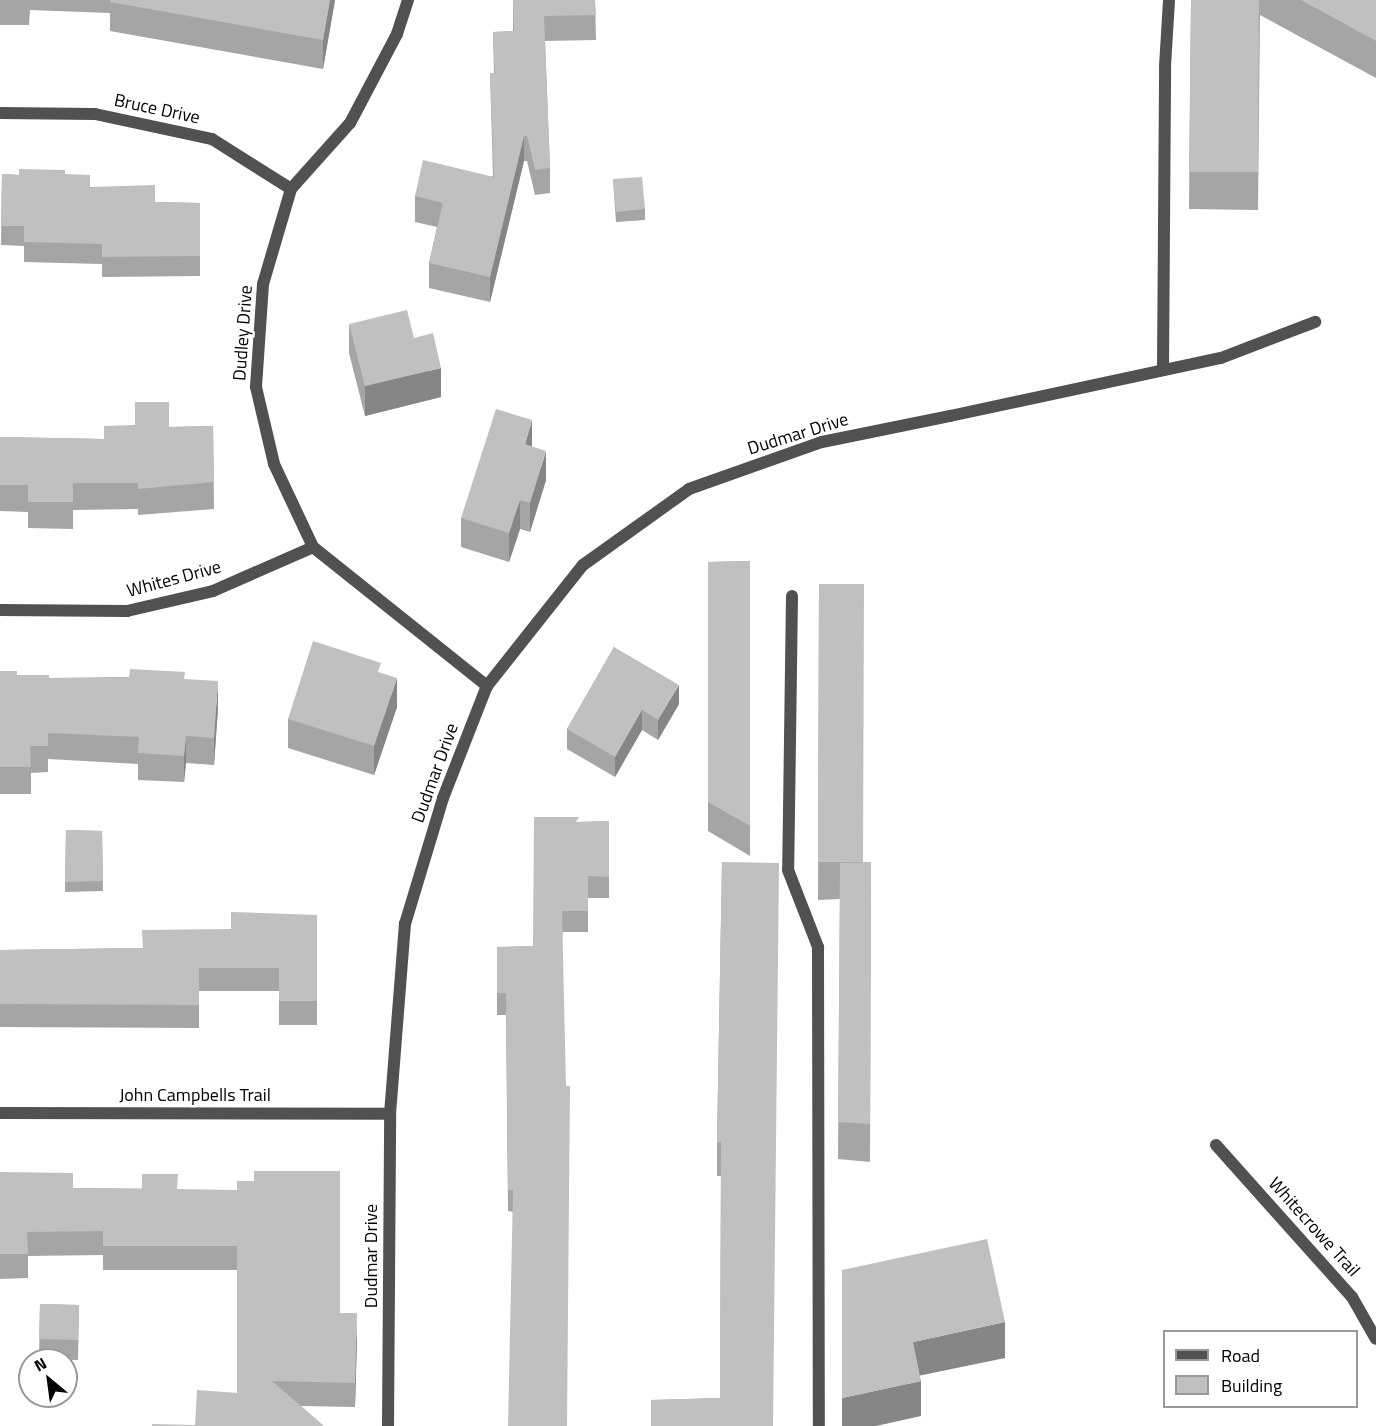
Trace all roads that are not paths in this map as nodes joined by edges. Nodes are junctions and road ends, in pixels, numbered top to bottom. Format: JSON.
{"nodes":[{"id":1,"x":408,"y":0,"type":"edge"},
{"id":2,"x":1169,"y":0,"type":"edge"},
{"id":3,"x":0,"y":112,"type":"edge"},
{"id":4,"x":291,"y":189,"type":"junction"},
{"id":5,"x":1316,"y":322,"type":"dead end"},
{"id":6,"x":1163,"y":369,"type":"junction"},
{"id":7,"x":313,"y":547,"type":"junction"},
{"id":8,"x":792,"y":596,"type":"dead end"},
{"id":9,"x":0,"y":610,"type":"edge"},
{"id":10,"x":487,"y":686,"type":"junction"},
{"id":11,"x":0,"y":1113,"type":"edge"},
{"id":12,"x":390,"y":1114,"type":"junction"},
{"id":13,"x":1216,"y":1145,"type":"dead end"},
{"id":14,"x":1376,"y":1339,"type":"edge"},
{"id":15,"x":388,"y":1426,"type":"edge"},
{"id":16,"x":819,"y":1426,"type":"edge"}],
"edges":[{"from":1,"to":4,"type":"street","name":"Dudley Drive"},
{"from":2,"to":6,"type":"street"},
{"from":3,"to":4,"type":"street","name":"Bruce Drive"},
{"from":4,"to":7,"type":"street","name":"Dudley Drive"},
{"from":5,"to":6,"type":"street","name":"Dudmar Drive"},
{"from":6,"to":10,"type":"street","name":"Dudmar Drive"},
{"from":7,"to":9,"type":"street","name":"Whites Drive"},
{"from":7,"to":10,"type":"street","name":"Dudley Drive"},
{"from":8,"to":16,"type":"street"},
{"from":10,"to":12,"type":"street","name":"Dudmar Drive"},
{"from":11,"to":12,"type":"street","name":"John Campbells Trail"},
{"from":12,"to":15,"type":"street","name":"Dudmar Drive"},
{"from":13,"to":14,"type":"street","name":"Whitecrowe Trail"}]}
